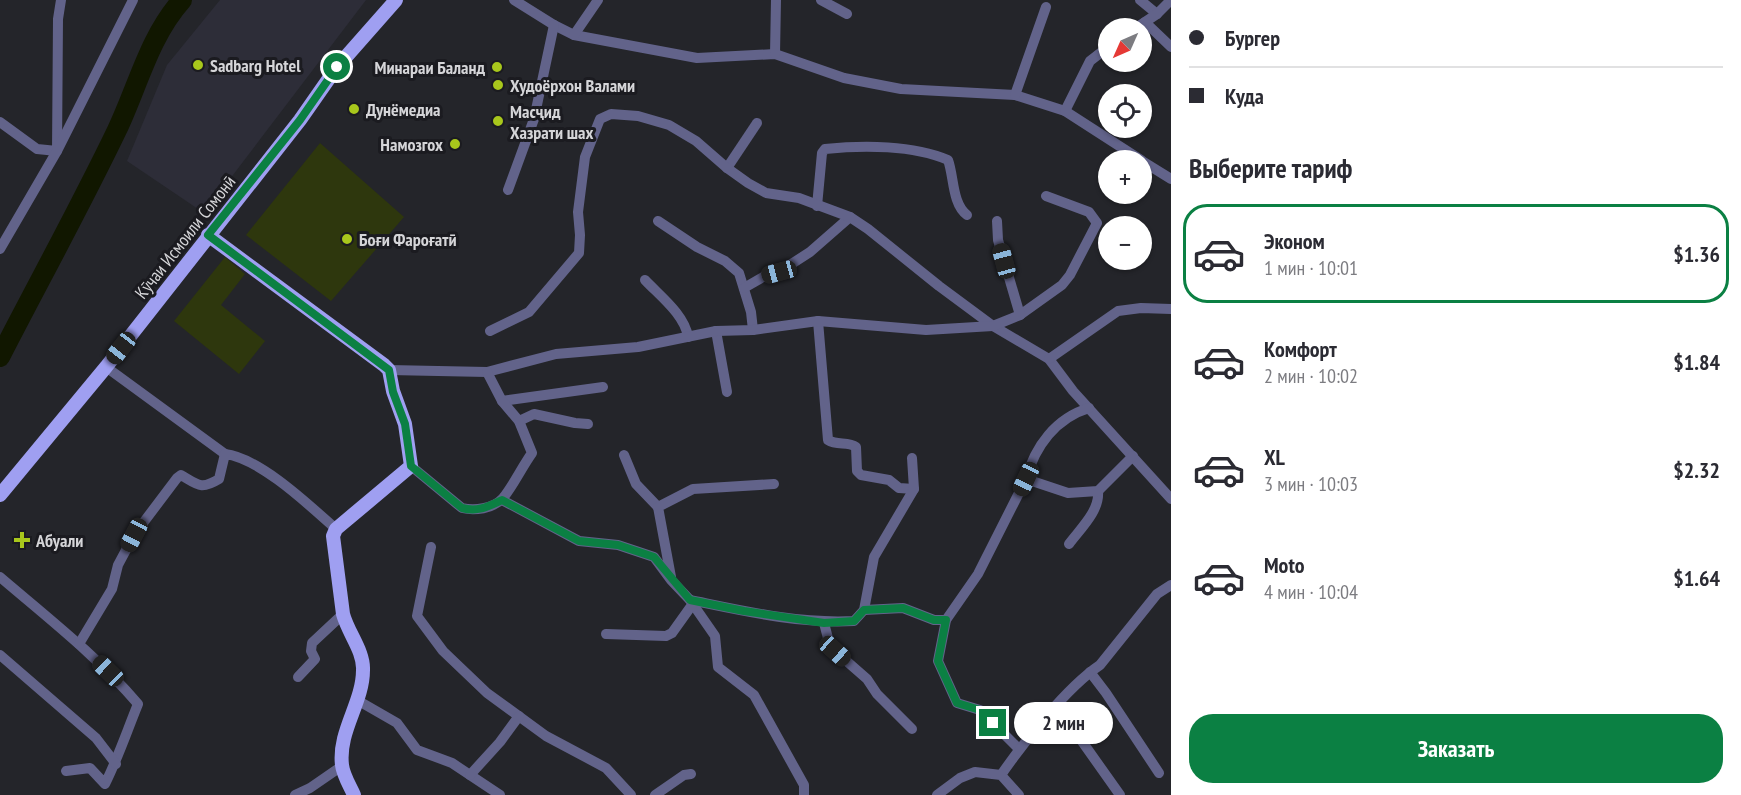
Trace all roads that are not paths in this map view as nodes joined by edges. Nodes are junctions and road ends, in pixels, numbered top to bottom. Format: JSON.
{"nodes":[{"id":1,"x":61,"y":0,"type":"edge"},
{"id":2,"x":133,"y":0,"type":"edge"},
{"id":3,"x":396,"y":0,"type":"edge"},
{"id":4,"x":514,"y":0,"type":"edge"},
{"id":5,"x":598,"y":0,"type":"edge"},
{"id":6,"x":776,"y":0,"type":"edge"},
{"id":7,"x":821,"y":0,"type":"edge"},
{"id":8,"x":1140,"y":0,"type":"edge"},
{"id":9,"x":1171,"y":0,"type":"edge"},
{"id":10,"x":1046,"y":7,"type":"dead end"},
{"id":11,"x":847,"y":14,"type":"dead end"},
{"id":12,"x":1157,"y":14,"type":"junction"},
{"id":13,"x":1151,"y":18,"type":"edge"},
{"id":14,"x":554,"y":25,"type":"junction"},
{"id":15,"x":1152,"y":34,"type":"edge"},
{"id":16,"x":574,"y":35,"type":"junction"},
{"id":17,"x":1171,"y":47,"type":"edge"},
{"id":18,"x":775,"y":54,"type":"junction"},
{"id":19,"x":1098,"y":55,"type":"edge"},
{"id":20,"x":1015,"y":95,"type":"junction"},
{"id":21,"x":1065,"y":111,"type":"junction"},
{"id":22,"x":0,"y":122,"type":"edge"},
{"id":23,"x":757,"y":123,"type":"dead end"},
{"id":24,"x":1124,"y":150,"type":"edge"},
{"id":25,"x":57,"y":151,"type":"junction"},
{"id":26,"x":726,"y":168,"type":"junction"},
{"id":27,"x":1152,"y":168,"type":"edge"},
{"id":28,"x":1171,"y":180,"type":"edge"},
{"id":29,"x":508,"y":190,"type":"dead end"},
{"id":30,"x":1046,"y":196,"type":"dead end"},
{"id":31,"x":816,"y":206,"type":"junction"},
{"id":32,"x":967,"y":215,"type":"dead end"},
{"id":33,"x":850,"y":217,"type":"junction"},
{"id":34,"x":658,"y":221,"type":"dead end"},
{"id":35,"x":997,"y":221,"type":"dead end"},
{"id":36,"x":208,"y":235,"type":"junction"},
{"id":37,"x":0,"y":249,"type":"edge"},
{"id":38,"x":645,"y":280,"type":"dead end"},
{"id":39,"x":744,"y":288,"type":"junction"},
{"id":40,"x":1171,"y":309,"type":"edge"},
{"id":41,"x":1020,"y":315,"type":"junction"},
{"id":42,"x":818,"y":321,"type":"junction"},
{"id":43,"x":993,"y":326,"type":"junction"},
{"id":44,"x":753,"y":330,"type":"junction"},
{"id":45,"x":490,"y":331,"type":"dead end"},
{"id":46,"x":716,"y":331,"type":"junction"},
{"id":47,"x":688,"y":337,"type":"junction"},
{"id":48,"x":1049,"y":359,"type":"junction"},
{"id":49,"x":106,"y":367,"type":"junction"},
{"id":50,"x":389,"y":370,"type":"junction"},
{"id":51,"x":487,"y":372,"type":"junction"},
{"id":52,"x":603,"y":387,"type":"dead end"},
{"id":53,"x":727,"y":392,"type":"dead end"},
{"id":54,"x":502,"y":401,"type":"junction"},
{"id":55,"x":1089,"y":408,"type":"junction"},
{"id":56,"x":519,"y":421,"type":"junction"},
{"id":57,"x":588,"y":424,"type":"dead end"},
{"id":58,"x":225,"y":454,"type":"junction"},
{"id":59,"x":624,"y":454,"type":"dead end"},
{"id":60,"x":1133,"y":456,"type":"junction"},
{"id":61,"x":912,"y":458,"type":"dead end"},
{"id":62,"x":411,"y":466,"type":"junction"},
{"id":63,"x":1026,"y":479,"type":"junction"},
{"id":64,"x":774,"y":484,"type":"dead end"},
{"id":65,"x":914,"y":489,"type":"junction"},
{"id":66,"x":1098,"y":491,"type":"junction"},
{"id":67,"x":0,"y":495,"type":"edge"},
{"id":68,"x":1171,"y":499,"type":"edge"},
{"id":69,"x":502,"y":500,"type":"junction"},
{"id":70,"x":658,"y":507,"type":"junction"},
{"id":71,"x":336,"y":529,"type":"junction"},
{"id":72,"x":1069,"y":544,"type":"dead end"},
{"id":73,"x":432,"y":547,"type":"dead end"},
{"id":74,"x":0,"y":577,"type":"edge"},
{"id":75,"x":671,"y":580,"type":"junction"},
{"id":76,"x":1171,"y":585,"type":"edge"},
{"id":77,"x":691,"y":602,"type":"junction"},
{"id":78,"x":864,"y":610,"type":"junction"},
{"id":79,"x":343,"y":614,"type":"junction"},
{"id":80,"x":946,"y":620,"type":"junction"},
{"id":81,"x":824,"y":623,"type":"junction"},
{"id":82,"x":606,"y":634,"type":"dead end"},
{"id":83,"x":79,"y":644,"type":"junction"},
{"id":84,"x":0,"y":655,"type":"edge"},
{"id":85,"x":1090,"y":672,"type":"junction"},
{"id":86,"x":298,"y":677,"type":"dead end"},
{"id":87,"x":357,"y":700,"type":"junction"},
{"id":88,"x":1057,"y":706,"type":"junction"},
{"id":89,"x":519,"y":716,"type":"junction"},
{"id":90,"x":912,"y":729,"type":"dead end"},
{"id":91,"x":1019,"y":749,"type":"junction"},
{"id":92,"x":116,"y":764,"type":"junction"},
{"id":93,"x":342,"y":766,"type":"junction"},
{"id":94,"x":66,"y":771,"type":"dead end"},
{"id":95,"x":1159,"y":773,"type":"dead end"},
{"id":96,"x":691,"y":774,"type":"dead end"},
{"id":97,"x":470,"y":775,"type":"junction"},
{"id":98,"x":1000,"y":775,"type":"junction"},
{"id":99,"x":295,"y":795,"type":"edge"},
{"id":100,"x":354,"y":795,"type":"edge"},
{"id":101,"x":500,"y":795,"type":"edge"},
{"id":102,"x":631,"y":795,"type":"edge"},
{"id":103,"x":655,"y":795,"type":"edge"},
{"id":104,"x":804,"y":795,"type":"edge"},
{"id":105,"x":937,"y":795,"type":"edge"},
{"id":106,"x":1019,"y":795,"type":"edge"},
{"id":107,"x":1120,"y":795,"type":"edge"}],
"edges":[{"from":1,"to":25,"type":"street"},
{"from":2,"to":25,"type":"street"},
{"from":3,"to":36,"type":"main road","name":"Кӯчаи Исмоили Сомонӣ"},
{"from":4,"to":14,"type":"street"},
{"from":5,"to":16,"type":"street"},
{"from":6,"to":18,"type":"street"},
{"from":7,"to":11,"type":"street"},
{"from":8,"to":12,"type":"street"},
{"from":9,"to":12,"type":"street"},
{"from":10,"to":20,"type":"street"},
{"from":12,"to":13,"type":"street"},
{"from":14,"to":16,"type":"street"},
{"from":14,"to":29,"type":"street"},
{"from":15,"to":17,"type":"street"},
{"from":16,"to":18,"type":"street"},
{"from":18,"to":20,"type":"street"},
{"from":19,"to":21,"type":"street"},
{"from":20,"to":21,"type":"street"},
{"from":21,"to":24,"type":"street"},
{"from":22,"to":25,"type":"street"},
{"from":23,"to":26,"type":"street"},
{"from":25,"to":37,"type":"street"},
{"from":26,"to":31,"type":"street"},
{"from":26,"to":45,"type":"street"},
{"from":27,"to":28,"type":"street"},
{"from":30,"to":41,"type":"street"},
{"from":31,"to":32,"type":"street"},
{"from":31,"to":33,"type":"street"},
{"from":33,"to":39,"type":"street"},
{"from":33,"to":43,"type":"street"},
{"from":34,"to":39,"type":"street"},
{"from":35,"to":41,"type":"street"},
{"from":36,"to":49,"type":"main road","name":"Кӯчаи Исмоили Сомонӣ"},
{"from":36,"to":50,"type":"main road"},
{"from":38,"to":47,"type":"street"},
{"from":39,"to":44,"type":"street"},
{"from":40,"to":48,"type":"street"},
{"from":41,"to":43,"type":"street"},
{"from":42,"to":43,"type":"street"},
{"from":42,"to":44,"type":"street"},
{"from":42,"to":65,"type":"street"},
{"from":43,"to":48,"type":"street"},
{"from":44,"to":46,"type":"street"},
{"from":46,"to":47,"type":"street"},
{"from":46,"to":53,"type":"street"},
{"from":47,"to":51,"type":"street"},
{"from":48,"to":55,"type":"street"},
{"from":49,"to":58,"type":"street"},
{"from":49,"to":67,"type":"main road","name":"Кӯчаи Исмоили Сомонӣ"},
{"from":50,"to":51,"type":"street"},
{"from":50,"to":62,"type":"main road"},
{"from":51,"to":54,"type":"street"},
{"from":52,"to":54,"type":"street"},
{"from":54,"to":56,"type":"street"},
{"from":55,"to":60,"type":"street"},
{"from":55,"to":63,"type":"street"},
{"from":56,"to":57,"type":"street"},
{"from":56,"to":69,"type":"street"},
{"from":58,"to":71,"type":"street"},
{"from":58,"to":83,"type":"street"},
{"from":59,"to":70,"type":"street"},
{"from":60,"to":66,"type":"street"},
{"from":60,"to":68,"type":"street"},
{"from":61,"to":65,"type":"street"},
{"from":62,"to":69,"type":"street"},
{"from":62,"to":71,"type":"main road"},
{"from":63,"to":66,"type":"street"},
{"from":63,"to":80,"type":"street"},
{"from":64,"to":70,"type":"street"},
{"from":65,"to":78,"type":"street"},
{"from":66,"to":72,"type":"street"},
{"from":69,"to":75,"type":"street"},
{"from":70,"to":75,"type":"street"},
{"from":71,"to":79,"type":"main road"},
{"from":73,"to":89,"type":"street"},
{"from":74,"to":83,"type":"street"},
{"from":75,"to":77,"type":"street"},
{"from":76,"to":85,"type":"street"},
{"from":77,"to":81,"type":"street"},
{"from":77,"to":82,"type":"street"},
{"from":77,"to":104,"type":"street"},
{"from":78,"to":80,"type":"street"},
{"from":78,"to":81,"type":"street"},
{"from":79,"to":86,"type":"street"},
{"from":79,"to":87,"type":"main road"},
{"from":80,"to":91,"type":"street"},
{"from":81,"to":90,"type":"street"},
{"from":83,"to":92,"type":"street"},
{"from":84,"to":92,"type":"street"},
{"from":85,"to":88,"type":"street"},
{"from":85,"to":95,"type":"street"},
{"from":87,"to":93,"type":"main road"},
{"from":87,"to":97,"type":"street"},
{"from":88,"to":91,"type":"street"},
{"from":88,"to":107,"type":"street"},
{"from":89,"to":97,"type":"street"},
{"from":89,"to":102,"type":"street"},
{"from":91,"to":98,"type":"street"},
{"from":92,"to":94,"type":"street"},
{"from":93,"to":99,"type":"street"},
{"from":93,"to":100,"type":"main road"},
{"from":96,"to":103,"type":"street"},
{"from":97,"to":101,"type":"street"},
{"from":98,"to":105,"type":"street"},
{"from":98,"to":106,"type":"street"}]}
